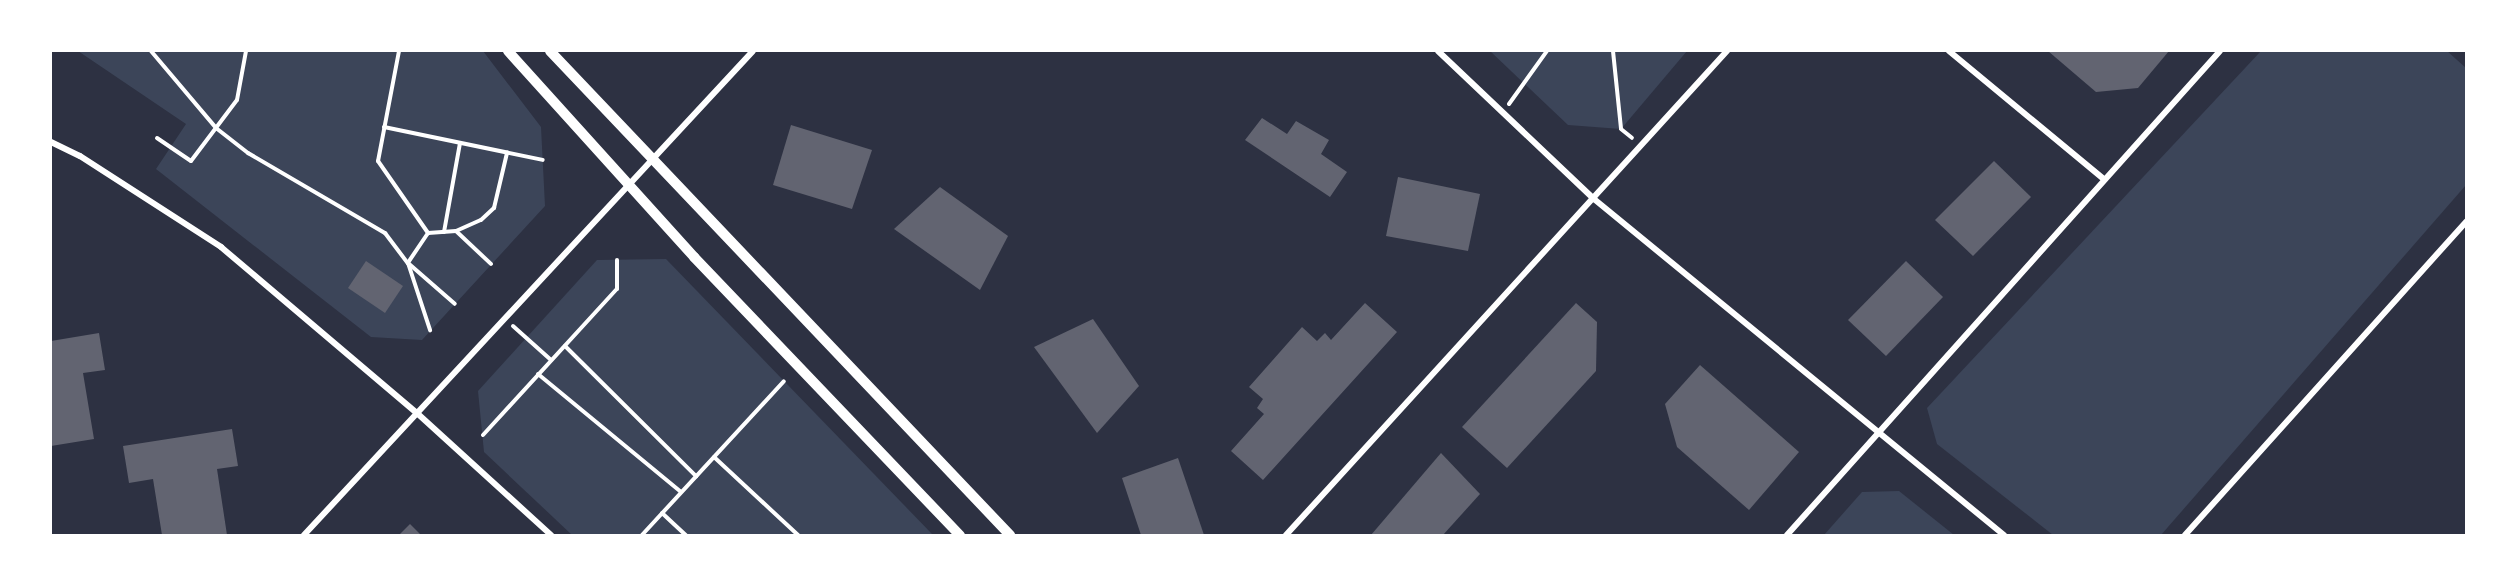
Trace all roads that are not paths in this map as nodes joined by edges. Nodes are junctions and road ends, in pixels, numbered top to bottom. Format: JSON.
{"nodes":[{"id":1,"x":508,"y":51,"type":"edge"},
{"id":2,"x":550,"y":51,"type":"edge"},
{"id":3,"x":753,"y":51,"type":"edge"},
{"id":4,"x":1438,"y":51,"type":"edge"},
{"id":5,"x":1726,"y":51,"type":"edge"},
{"id":6,"x":1949,"y":51,"type":"edge"},
{"id":7,"x":2220,"y":51,"type":"edge"},
{"id":8,"x":51,"y":142,"type":"edge"},
{"id":9,"x":652,"y":160,"type":"junction"},
{"id":10,"x":2104,"y":179,"type":"junction"},
{"id":11,"x":628,"y":186,"type":"junction"},
{"id":12,"x":1594,"y":199,"type":"junction"},
{"id":13,"x":2466,"y":222,"type":"edge"},
{"id":14,"x":418,"y":414,"type":"junction"},
{"id":15,"x":1879,"y":432,"type":"junction"},
{"id":16,"x":304,"y":535,"type":"edge"},
{"id":17,"x":551,"y":535,"type":"edge"},
{"id":18,"x":960,"y":535,"type":"edge"},
{"id":19,"x":1010,"y":535,"type":"edge"},
{"id":20,"x":1286,"y":535,"type":"edge"},
{"id":21,"x":1787,"y":535,"type":"edge"},
{"id":22,"x":2004,"y":535,"type":"edge"},
{"id":23,"x":2186,"y":535,"type":"edge"}],
"edges":[{"from":1,"to":11,"type":"street"},
{"from":2,"to":9,"type":"street"},
{"from":3,"to":9,"type":"street"},
{"from":4,"to":12,"type":"street"},
{"from":5,"to":12,"type":"street"},
{"from":6,"to":10,"type":"street"},
{"from":7,"to":10,"type":"street"},
{"from":8,"to":14,"type":"street"},
{"from":9,"to":11,"type":"street"},
{"from":9,"to":19,"type":"street"},
{"from":10,"to":15,"type":"street"},
{"from":11,"to":14,"type":"street"},
{"from":11,"to":18,"type":"street"},
{"from":12,"to":15,"type":"street"},
{"from":12,"to":20,"type":"street"},
{"from":13,"to":23,"type":"street"},
{"from":14,"to":16,"type":"street"},
{"from":14,"to":17,"type":"street"},
{"from":15,"to":21,"type":"street"},
{"from":15,"to":22,"type":"street"}]}
